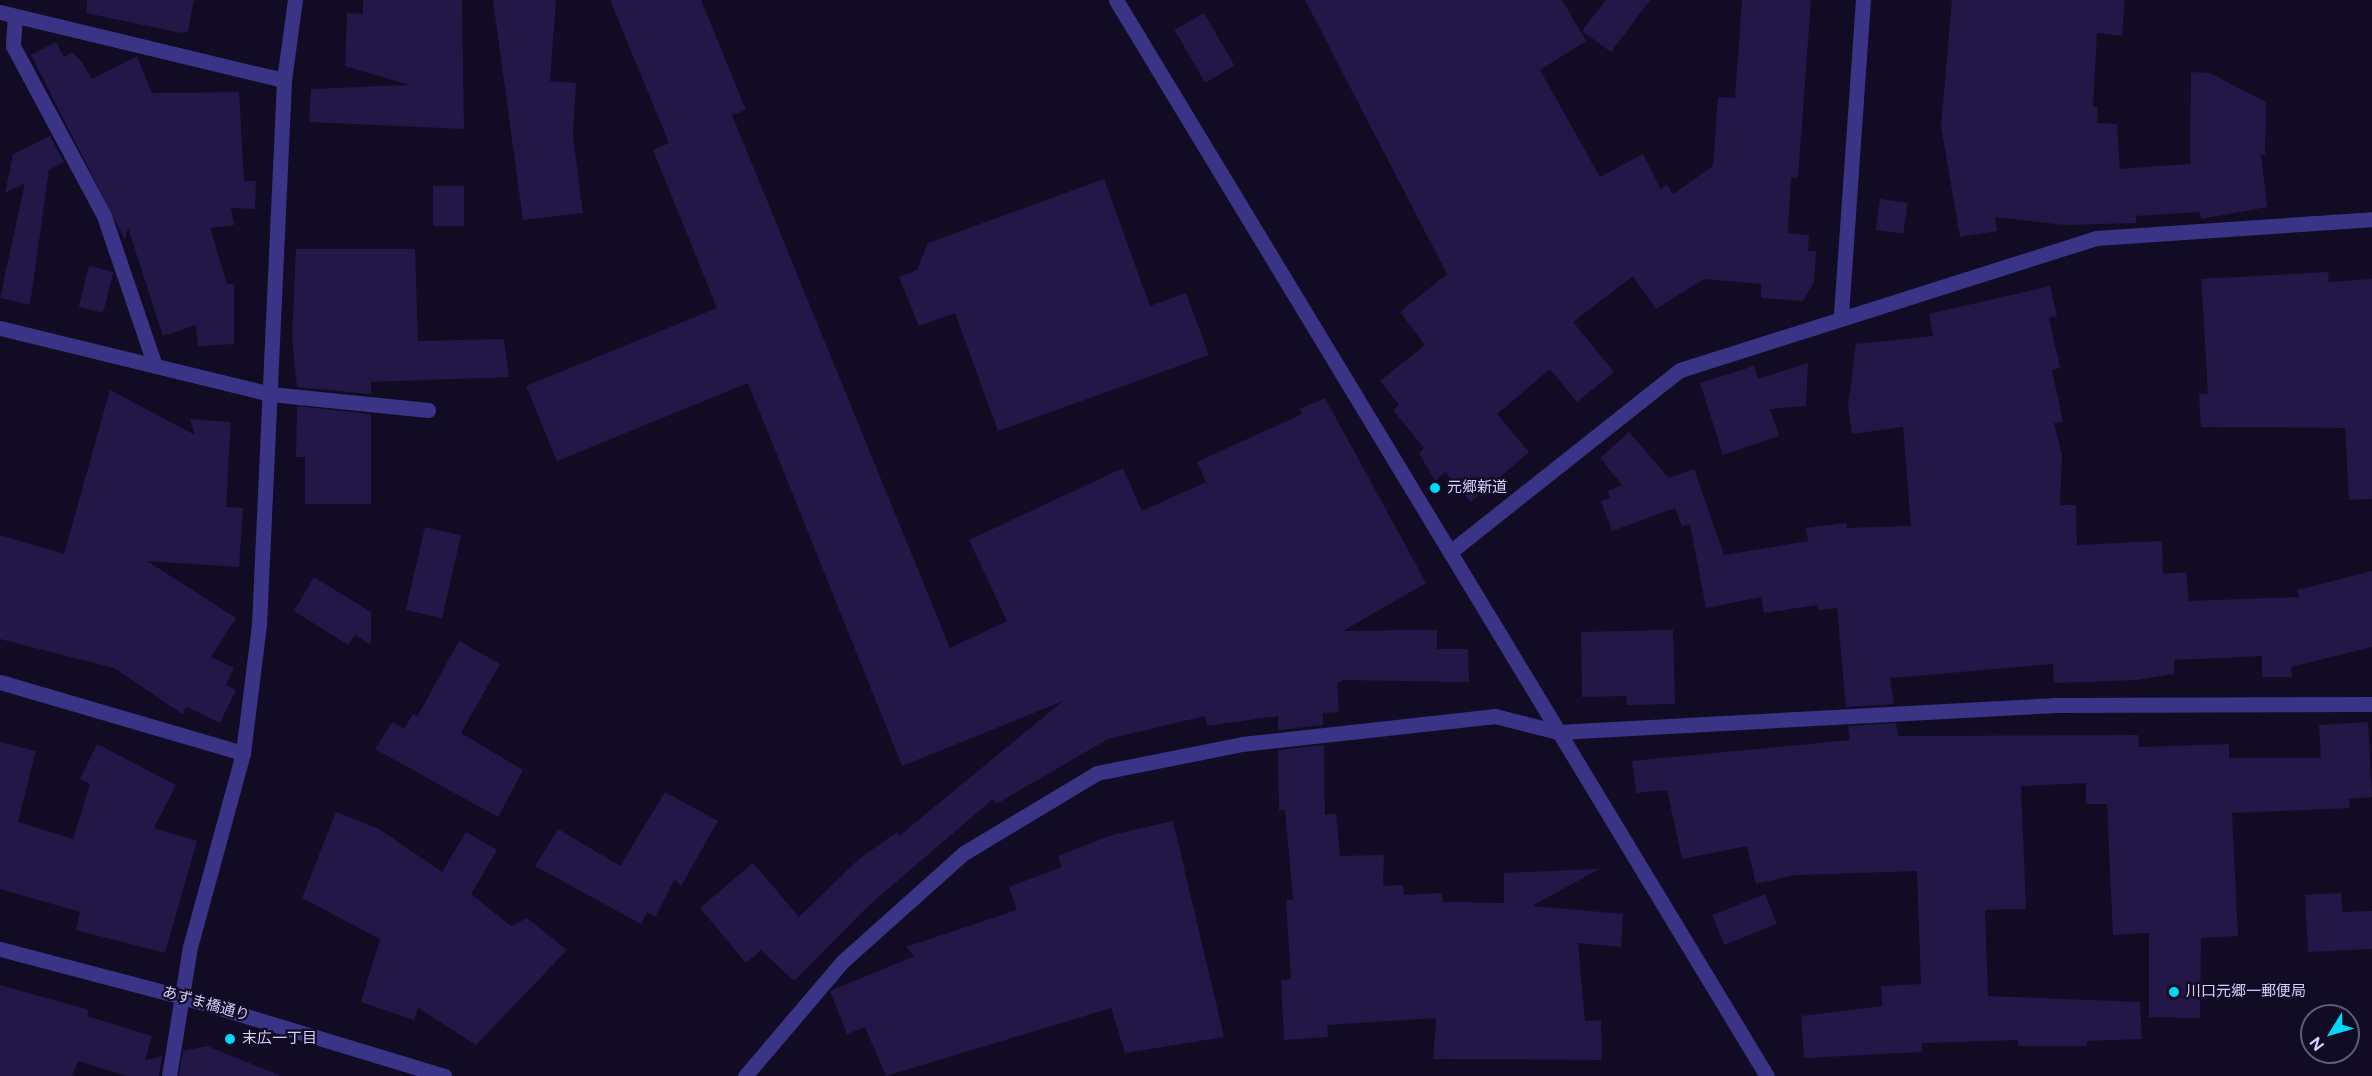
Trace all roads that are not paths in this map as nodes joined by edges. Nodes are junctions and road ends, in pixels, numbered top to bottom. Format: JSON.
{"nodes":[{"id":1,"x":294,"y":0,"type":"edge"},
{"id":2,"x":1116,"y":0,"type":"edge"},
{"id":3,"x":1863,"y":0,"type":"edge"},
{"id":4,"x":8,"y":14,"type":"edge"},
{"id":5,"x":284,"y":80,"type":"junction"},
{"id":6,"x":2372,"y":219,"type":"edge"},
{"id":7,"x":1841,"y":314,"type":"junction"},
{"id":8,"x":0,"y":328,"type":"edge"},
{"id":9,"x":155,"y":366,"type":"junction"},
{"id":10,"x":270,"y":394,"type":"junction"},
{"id":11,"x":428,"y":410,"type":"dead end"},
{"id":12,"x":1450,"y":552,"type":"junction"},
{"id":13,"x":0,"y":682,"type":"edge"},
{"id":14,"x":2372,"y":704,"type":"edge"},
{"id":15,"x":1557,"y":732,"type":"junction"},
{"id":16,"x":243,"y":753,"type":"junction"},
{"id":17,"x":0,"y":949,"type":"edge"},
{"id":18,"x":183,"y":997,"type":"junction"},
{"id":19,"x":169,"y":1076,"type":"edge"},
{"id":20,"x":444,"y":1076,"type":"edge"},
{"id":21,"x":745,"y":1076,"type":"edge"},
{"id":22,"x":1767,"y":1076,"type":"edge"}],
"edges":[{"from":1,"to":5,"type":"street"},
{"from":2,"to":12,"type":"street"},
{"from":3,"to":7,"type":"street"},
{"from":4,"to":5,"type":"street"},
{"from":4,"to":9,"type":"street"},
{"from":5,"to":10,"type":"street"},
{"from":6,"to":7,"type":"street"},
{"from":7,"to":12,"type":"street"},
{"from":8,"to":9,"type":"street"},
{"from":9,"to":10,"type":"street"},
{"from":10,"to":11,"type":"street"},
{"from":10,"to":16,"type":"street"},
{"from":12,"to":15,"type":"street"},
{"from":13,"to":16,"type":"street"},
{"from":14,"to":15,"type":"street"},
{"from":15,"to":21,"type":"street"},
{"from":15,"to":22,"type":"street"},
{"from":16,"to":18,"type":"street"},
{"from":17,"to":18,"type":"street","name":"あずま橋通り"},
{"from":18,"to":19,"type":"street"},
{"from":18,"to":20,"type":"street","name":"あずま橋通り"}]}
